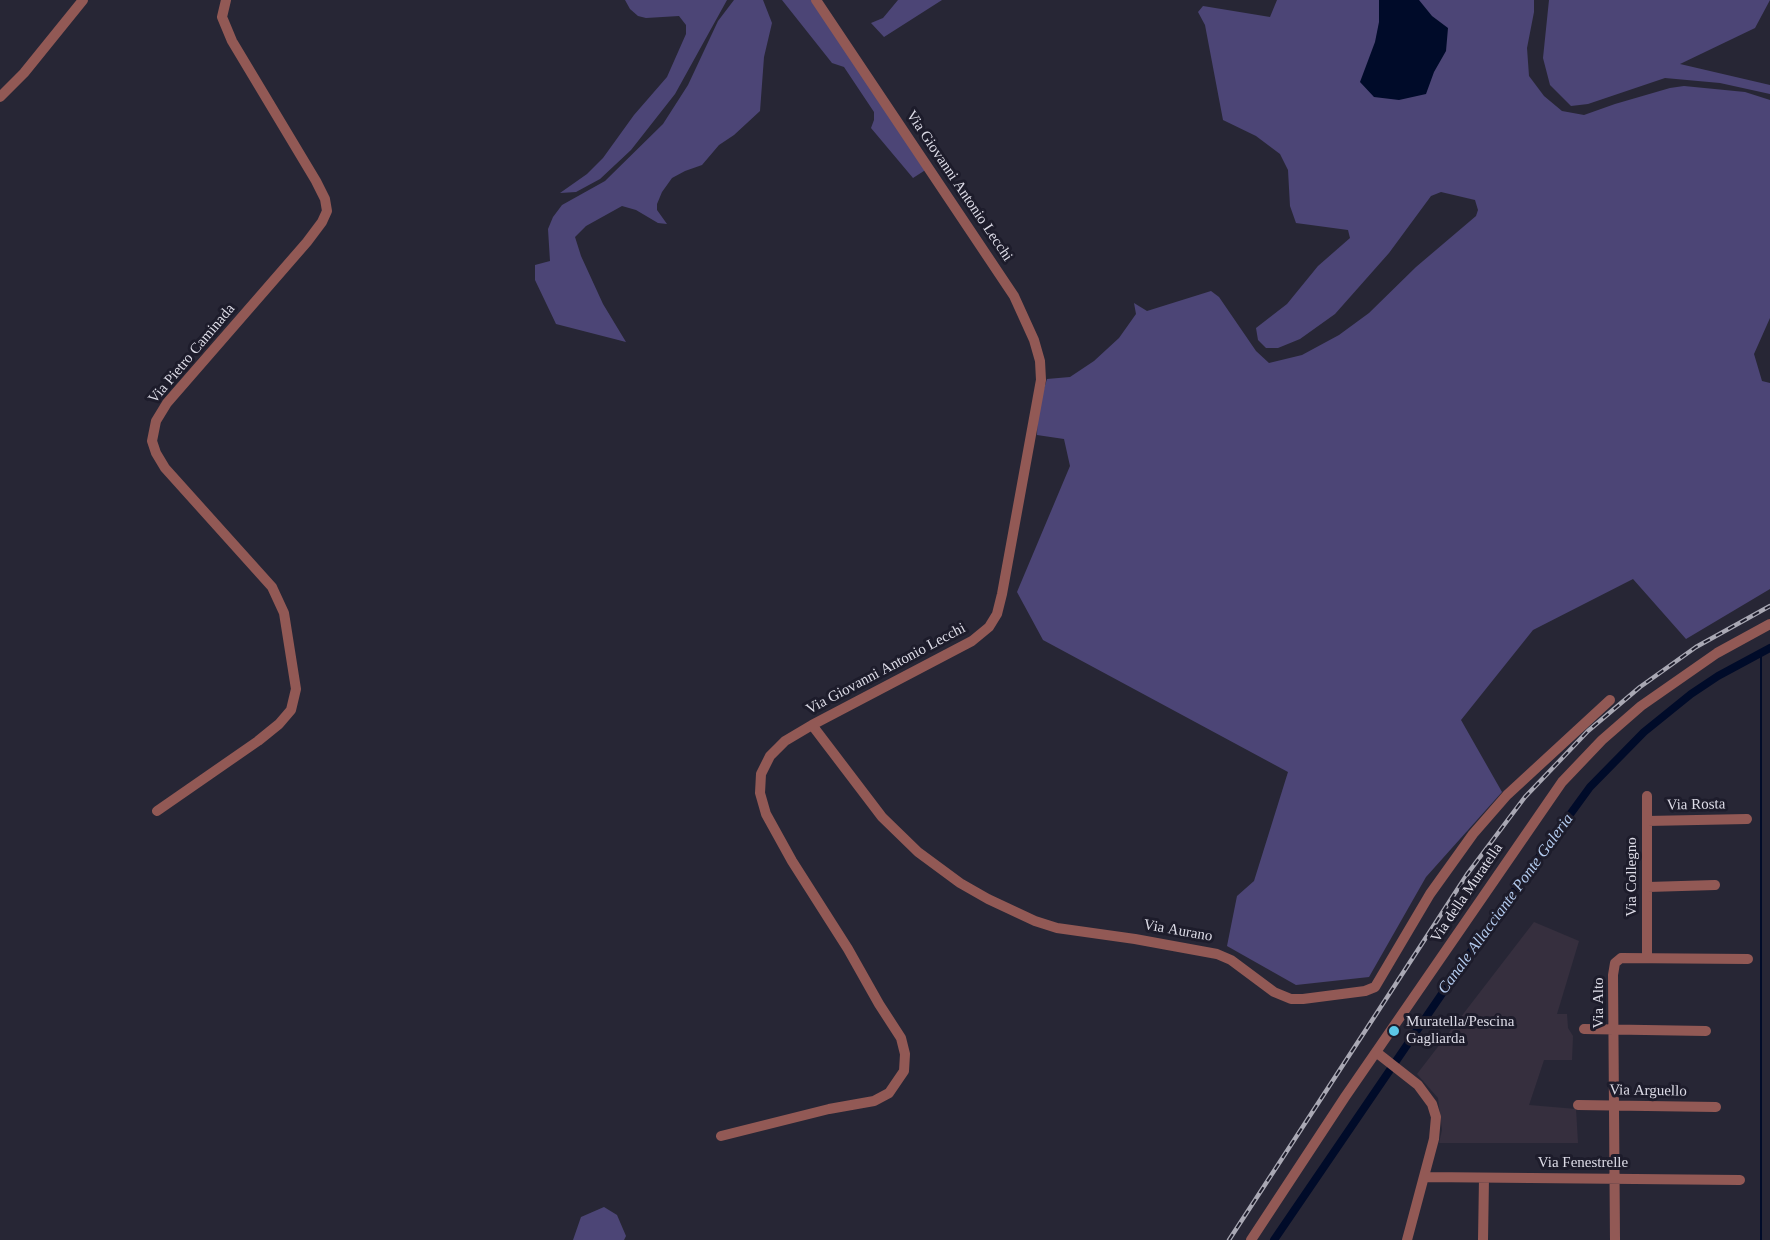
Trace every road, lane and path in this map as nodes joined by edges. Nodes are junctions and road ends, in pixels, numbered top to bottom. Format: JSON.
{"nodes":[{"id":1,"x":83,"y":0,"type":"edge"},
{"id":2,"x":226,"y":0,"type":"edge"},
{"id":3,"x":816,"y":0,"type":"edge"},
{"id":4,"x":0,"y":97,"type":"edge"},
{"id":5,"x":1770,"y":624,"type":"edge"},
{"id":6,"x":1610,"y":700,"type":"dead end"},
{"id":7,"x":812,"y":725,"type":"junction"},
{"id":8,"x":1647,"y":796,"type":"dead end"},
{"id":9,"x":157,"y":810,"type":"dead end"},
{"id":10,"x":1747,"y":819,"type":"dead end"},
{"id":11,"x":1647,"y":821,"type":"junction"},
{"id":12,"x":1715,"y":885,"type":"dead end"},
{"id":13,"x":1647,"y":887,"type":"junction"},
{"id":14,"x":1647,"y":958,"type":"junction"},
{"id":15,"x":1748,"y":959,"type":"dead end"},
{"id":16,"x":1584,"y":1029,"type":"dead end"},
{"id":17,"x":1614,"y":1029,"type":"junction"},
{"id":18,"x":1706,"y":1031,"type":"dead end"},
{"id":19,"x":1380,"y":1055,"type":"junction"},
{"id":20,"x":1578,"y":1105,"type":"dead end"},
{"id":21,"x":1614,"y":1105,"type":"junction"},
{"id":22,"x":1716,"y":1107,"type":"dead end"},
{"id":23,"x":720,"y":1136,"type":"dead end"},
{"id":24,"x":1425,"y":1176,"type":"junction"},
{"id":25,"x":1615,"y":1177,"type":"junction"},
{"id":26,"x":1484,"y":1178,"type":"junction"},
{"id":27,"x":1740,"y":1180,"type":"dead end"},
{"id":28,"x":1251,"y":1240,"type":"edge"},
{"id":29,"x":1407,"y":1240,"type":"edge"},
{"id":30,"x":1483,"y":1240,"type":"edge"},
{"id":31,"x":1615,"y":1240,"type":"edge"}],
"edges":[{"from":1,"to":4,"type":"street"},
{"from":2,"to":9,"type":"street","name":"Via Pietro Caminada"},
{"from":3,"to":7,"type":"street","name":"Via Giovanni Antonio Lecchi"},
{"from":5,"to":19,"type":"street","name":"Via della Muratella"},
{"from":6,"to":7,"type":"street","name":"Via Aurano"},
{"from":7,"to":23,"type":"street","name":"Via Giovanni Antonio Lecchi"},
{"from":8,"to":11,"type":"street","name":"Via Collegno"},
{"from":10,"to":11,"type":"street","name":"Via Rosta"},
{"from":11,"to":13,"type":"street","name":"Via Collegno"},
{"from":12,"to":13,"type":"street"},
{"from":13,"to":14,"type":"street","name":"Via Collegno"},
{"from":14,"to":15,"type":"street","name":"Via Alto"},
{"from":14,"to":17,"type":"street","name":"Via Alto"},
{"from":16,"to":17,"type":"street"},
{"from":17,"to":18,"type":"street"},
{"from":17,"to":21,"type":"street","name":"Via Alto"},
{"from":19,"to":24,"type":"street"},
{"from":19,"to":28,"type":"street","name":"Via della Muratella"},
{"from":20,"to":21,"type":"street","name":"Via Arguello"},
{"from":21,"to":22,"type":"street","name":"Via Arguello"},
{"from":21,"to":25,"type":"street","name":"Via Alto"},
{"from":24,"to":26,"type":"street","name":"Via Fenestrelle"},
{"from":24,"to":29,"type":"street"},
{"from":25,"to":26,"type":"street","name":"Via Fenestrelle"},
{"from":25,"to":27,"type":"street","name":"Via Fenestrelle"},
{"from":25,"to":31,"type":"street","name":"Via Alto"},
{"from":26,"to":30,"type":"street"}]}
